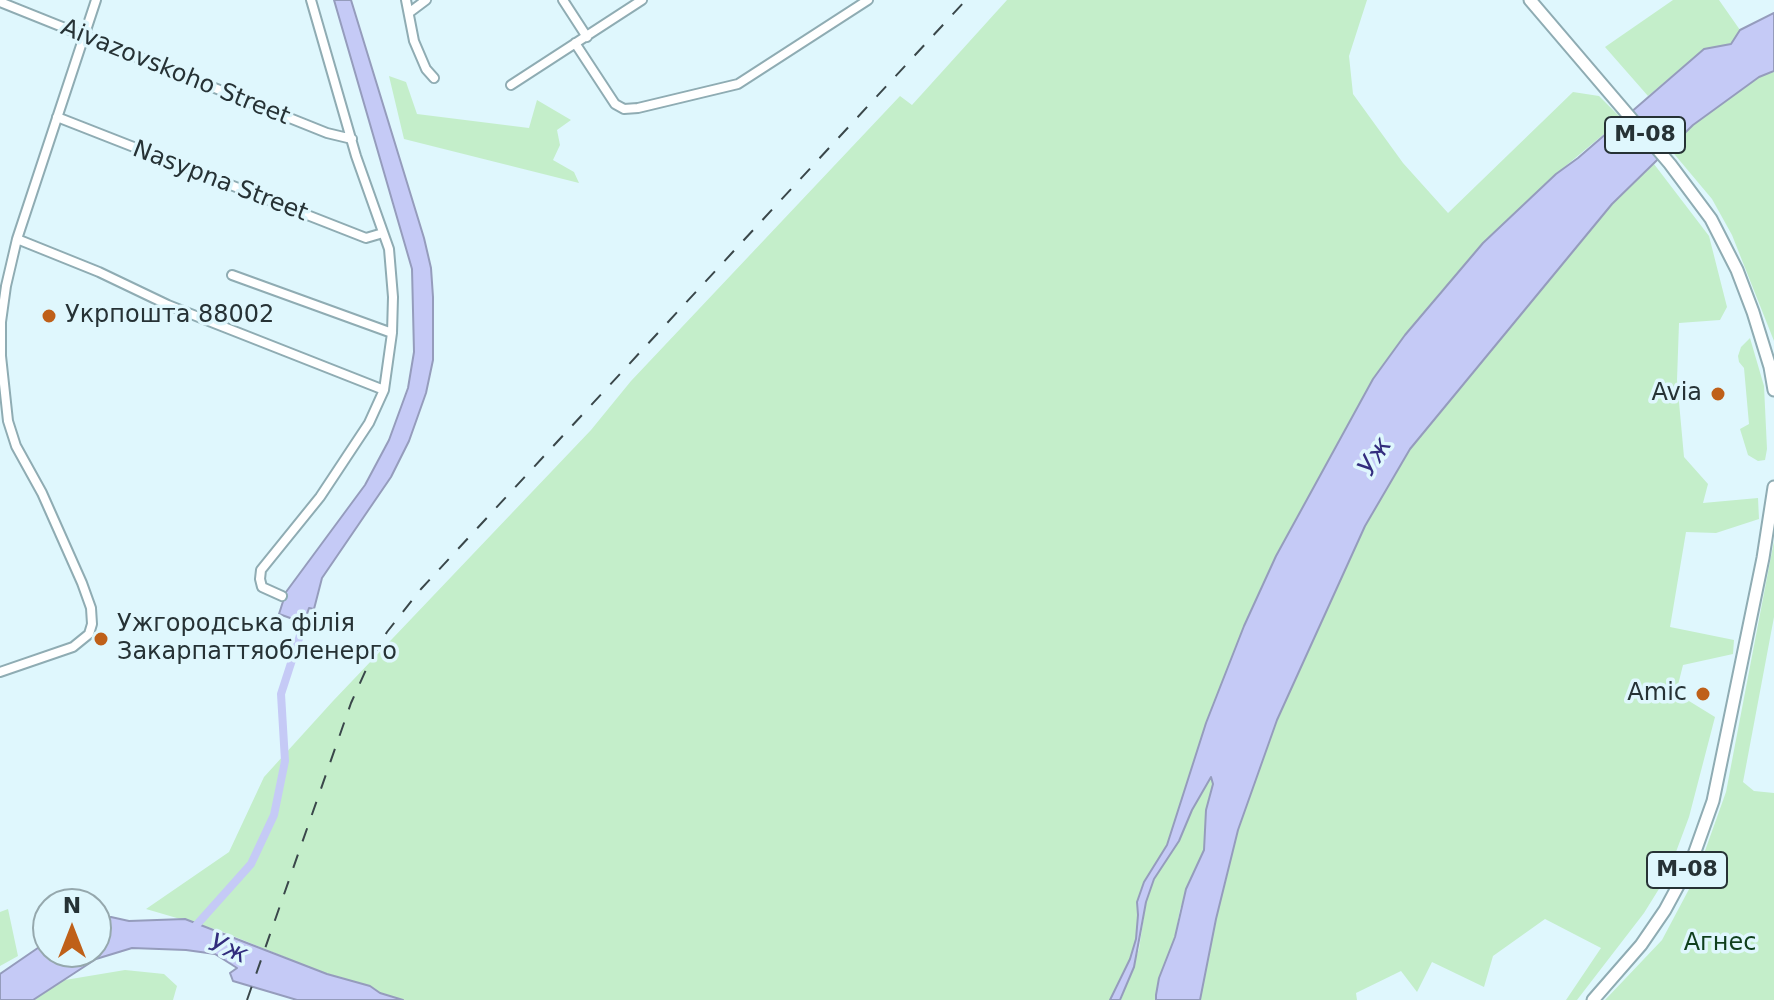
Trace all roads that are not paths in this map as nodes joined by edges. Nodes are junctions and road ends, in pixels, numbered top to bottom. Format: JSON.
{"nodes":[{"id":1,"x":96,"y":0,"type":"edge"},
{"id":2,"x":311,"y":0,"type":"edge"},
{"id":3,"x":406,"y":0,"type":"edge"},
{"id":4,"x":426,"y":0,"type":"edge"},
{"id":5,"x":563,"y":0,"type":"edge"},
{"id":6,"x":642,"y":0,"type":"edge"},
{"id":7,"x":868,"y":0,"type":"edge"},
{"id":8,"x":1530,"y":0,"type":"edge"},
{"id":9,"x":0,"y":2,"type":"edge"},
{"id":10,"x":410,"y":12,"type":"junction"},
{"id":11,"x":84,"y":37,"type":"junction"},
{"id":12,"x":587,"y":37,"type":"junction"},
{"id":13,"x":575,"y":43,"type":"junction"},
{"id":14,"x":434,"y":78,"type":"dead end"},
{"id":15,"x":511,"y":85,"type":"dead end"},
{"id":16,"x":57,"y":117,"type":"junction"},
{"id":17,"x":352,"y":139,"type":"junction"},
{"id":18,"x":383,"y":233,"type":"junction"},
{"id":19,"x":17,"y":239,"type":"junction"},
{"id":20,"x":232,"y":275,"type":"dead end"},
{"id":21,"x":392,"y":333,"type":"junction"},
{"id":22,"x":384,"y":390,"type":"junction"},
{"id":23,"x":1774,"y":390,"type":"edge"},
{"id":24,"x":1774,"y":487,"type":"edge"},
{"id":25,"x":282,"y":596,"type":"dead end"},
{"id":26,"x":0,"y":672,"type":"edge"},
{"id":27,"x":1593,"y":1000,"type":"edge"}],
"edges":[{"from":1,"to":11,"type":"street"},
{"from":2,"to":17,"type":"street"},
{"from":3,"to":10,"type":"street"},
{"from":4,"to":10,"type":"street"},
{"from":5,"to":12,"type":"street"},
{"from":6,"to":12,"type":"street"},
{"from":7,"to":13,"type":"street"},
{"from":8,"to":23,"type":"highway","number":"М-08"},
{"from":9,"to":11,"type":"street","name":"Aivazovskoho Street"},
{"from":10,"to":14,"type":"street"},
{"from":11,"to":16,"type":"street"},
{"from":11,"to":17,"type":"street","name":"Aivazovskoho Street"},
{"from":12,"to":13,"type":"street"},
{"from":13,"to":15,"type":"street"},
{"from":16,"to":18,"type":"street","name":"Nasypna Street"},
{"from":16,"to":19,"type":"street"},
{"from":17,"to":18,"type":"street"},
{"from":18,"to":21,"type":"street"},
{"from":19,"to":22,"type":"street"},
{"from":19,"to":26,"type":"street"},
{"from":20,"to":21,"type":"street"},
{"from":21,"to":22,"type":"street"},
{"from":22,"to":25,"type":"street"},
{"from":24,"to":27,"type":"highway","number":"М-08"}]}
